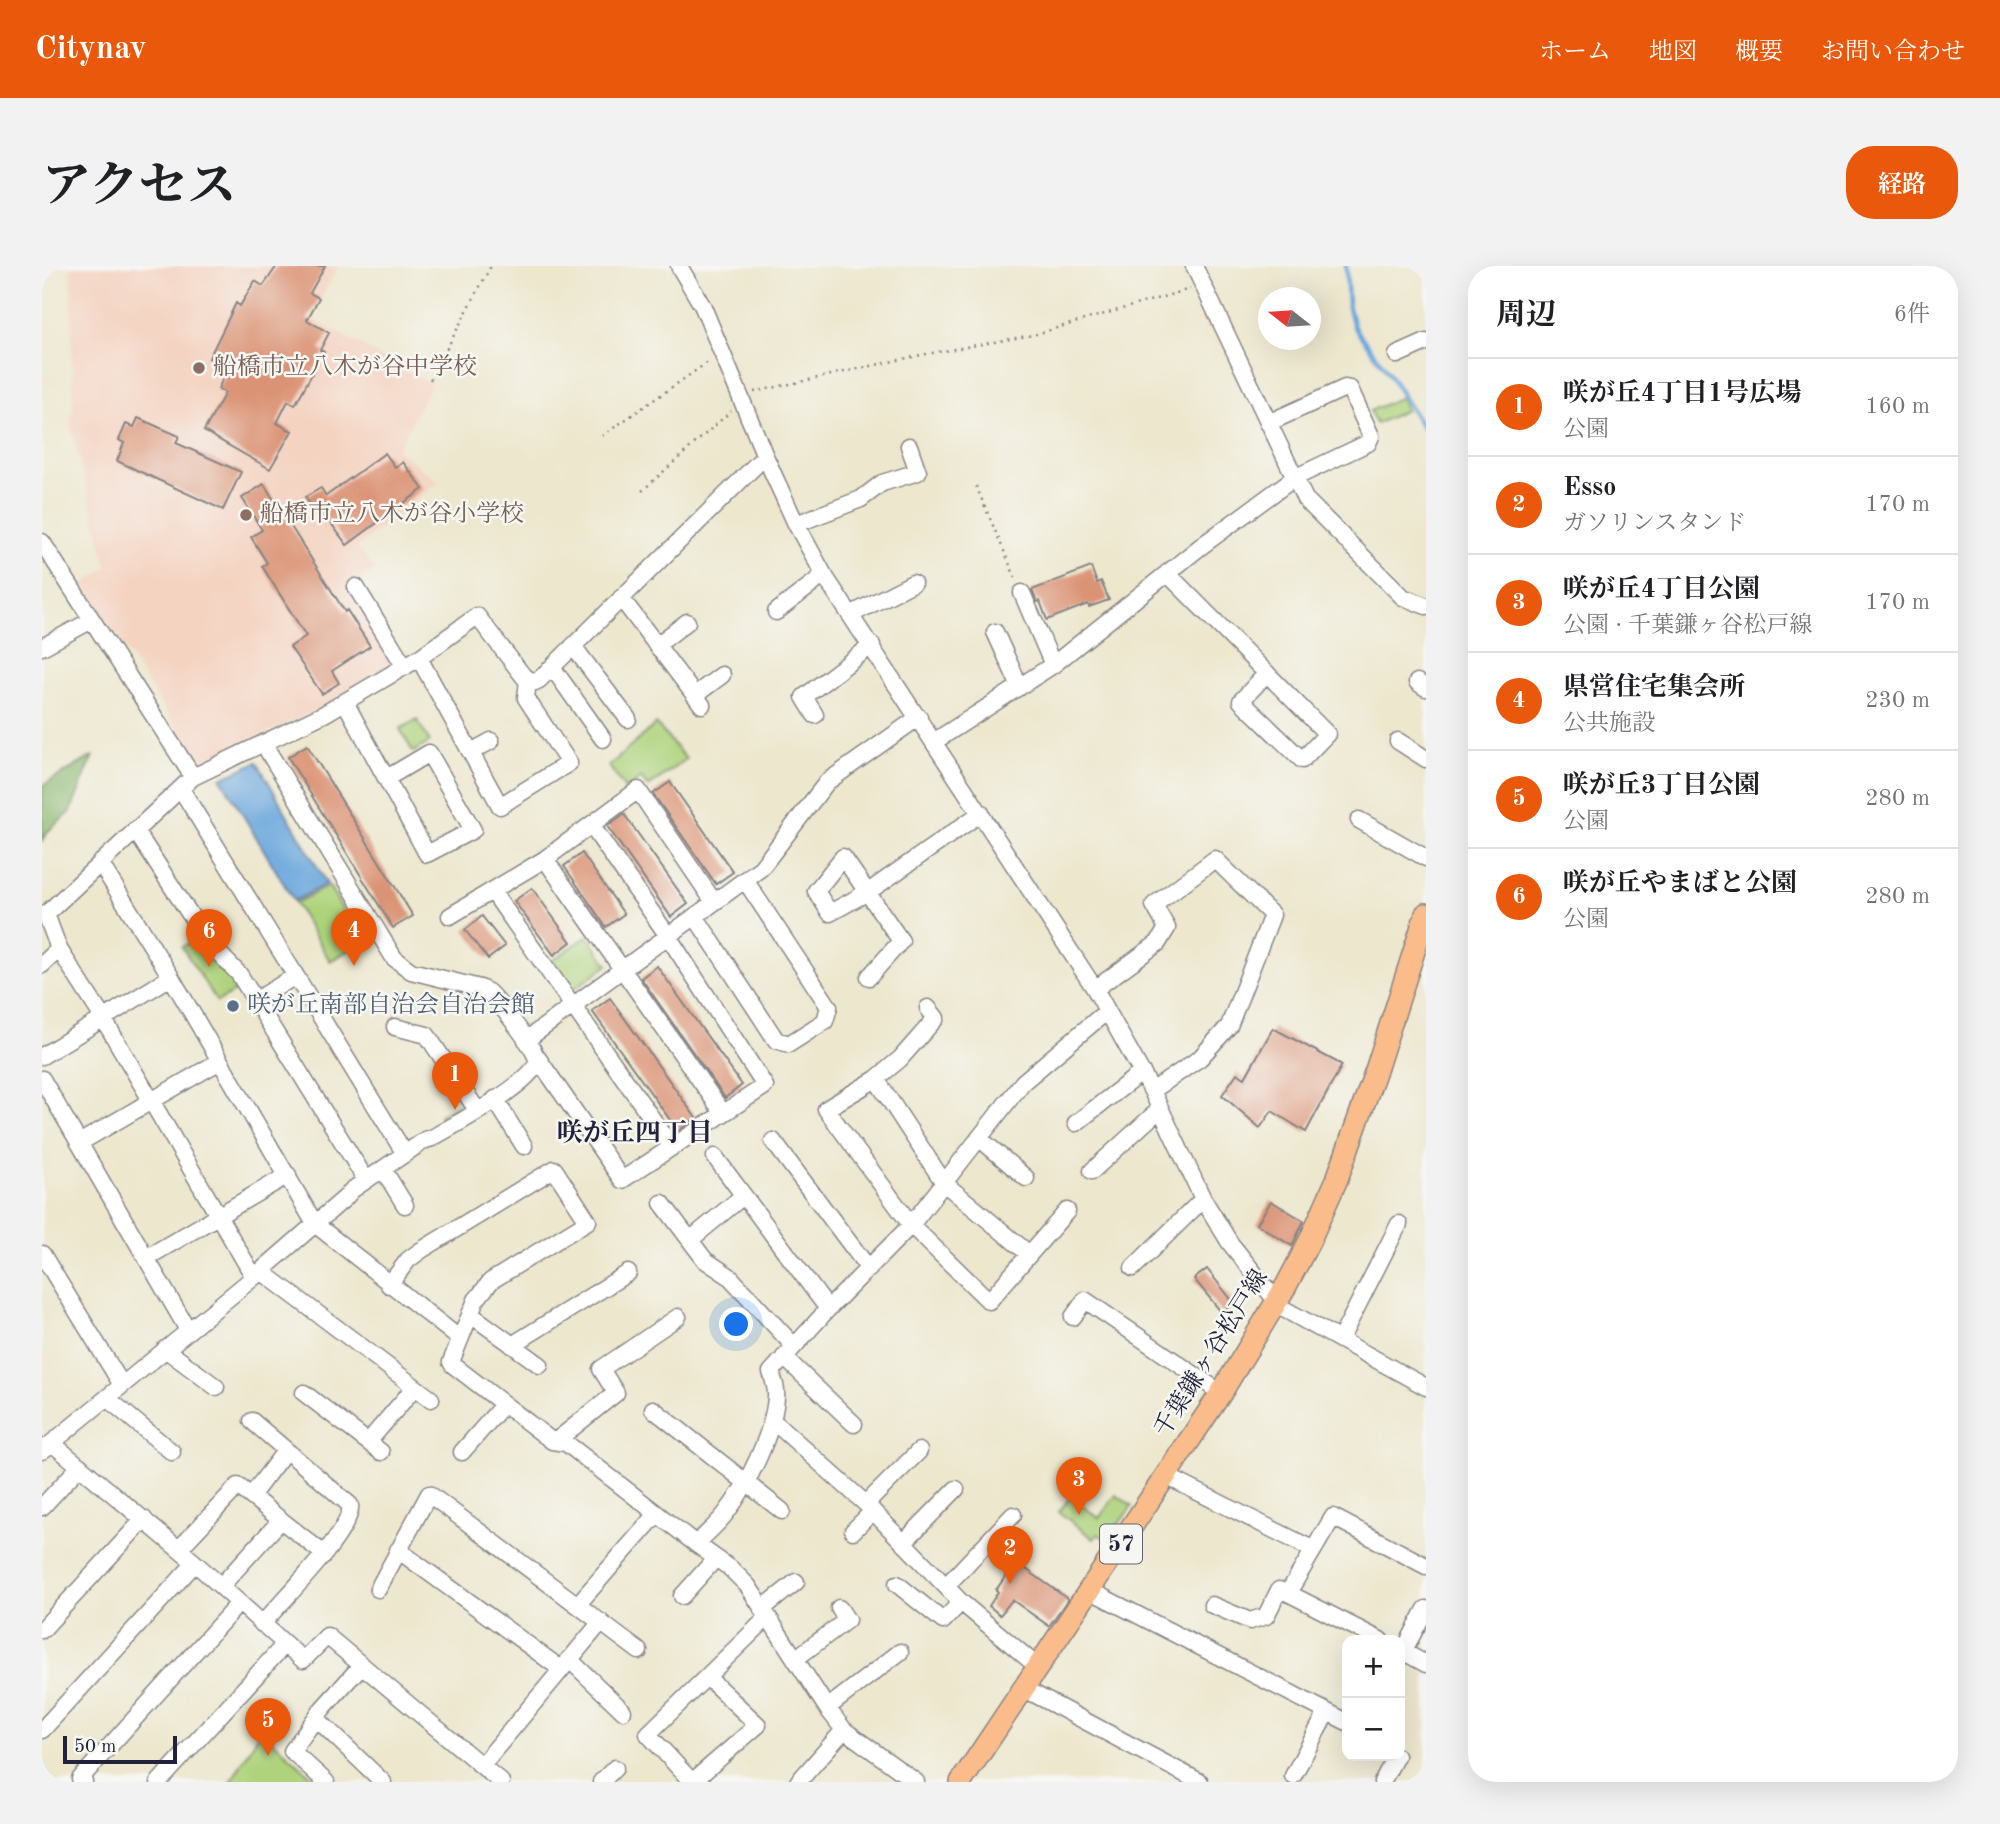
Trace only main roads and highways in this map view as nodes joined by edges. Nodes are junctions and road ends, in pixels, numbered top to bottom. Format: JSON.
{"nodes":[{"id":1,"x":1426,"y":914,"type":"edge"},
{"id":2,"x":961,"y":1782,"type":"edge"}],
"edges":[{"from":1,"to":2,"type":"main road","name":"千葉鎌ヶ谷松戸線","number":"57"}]}
